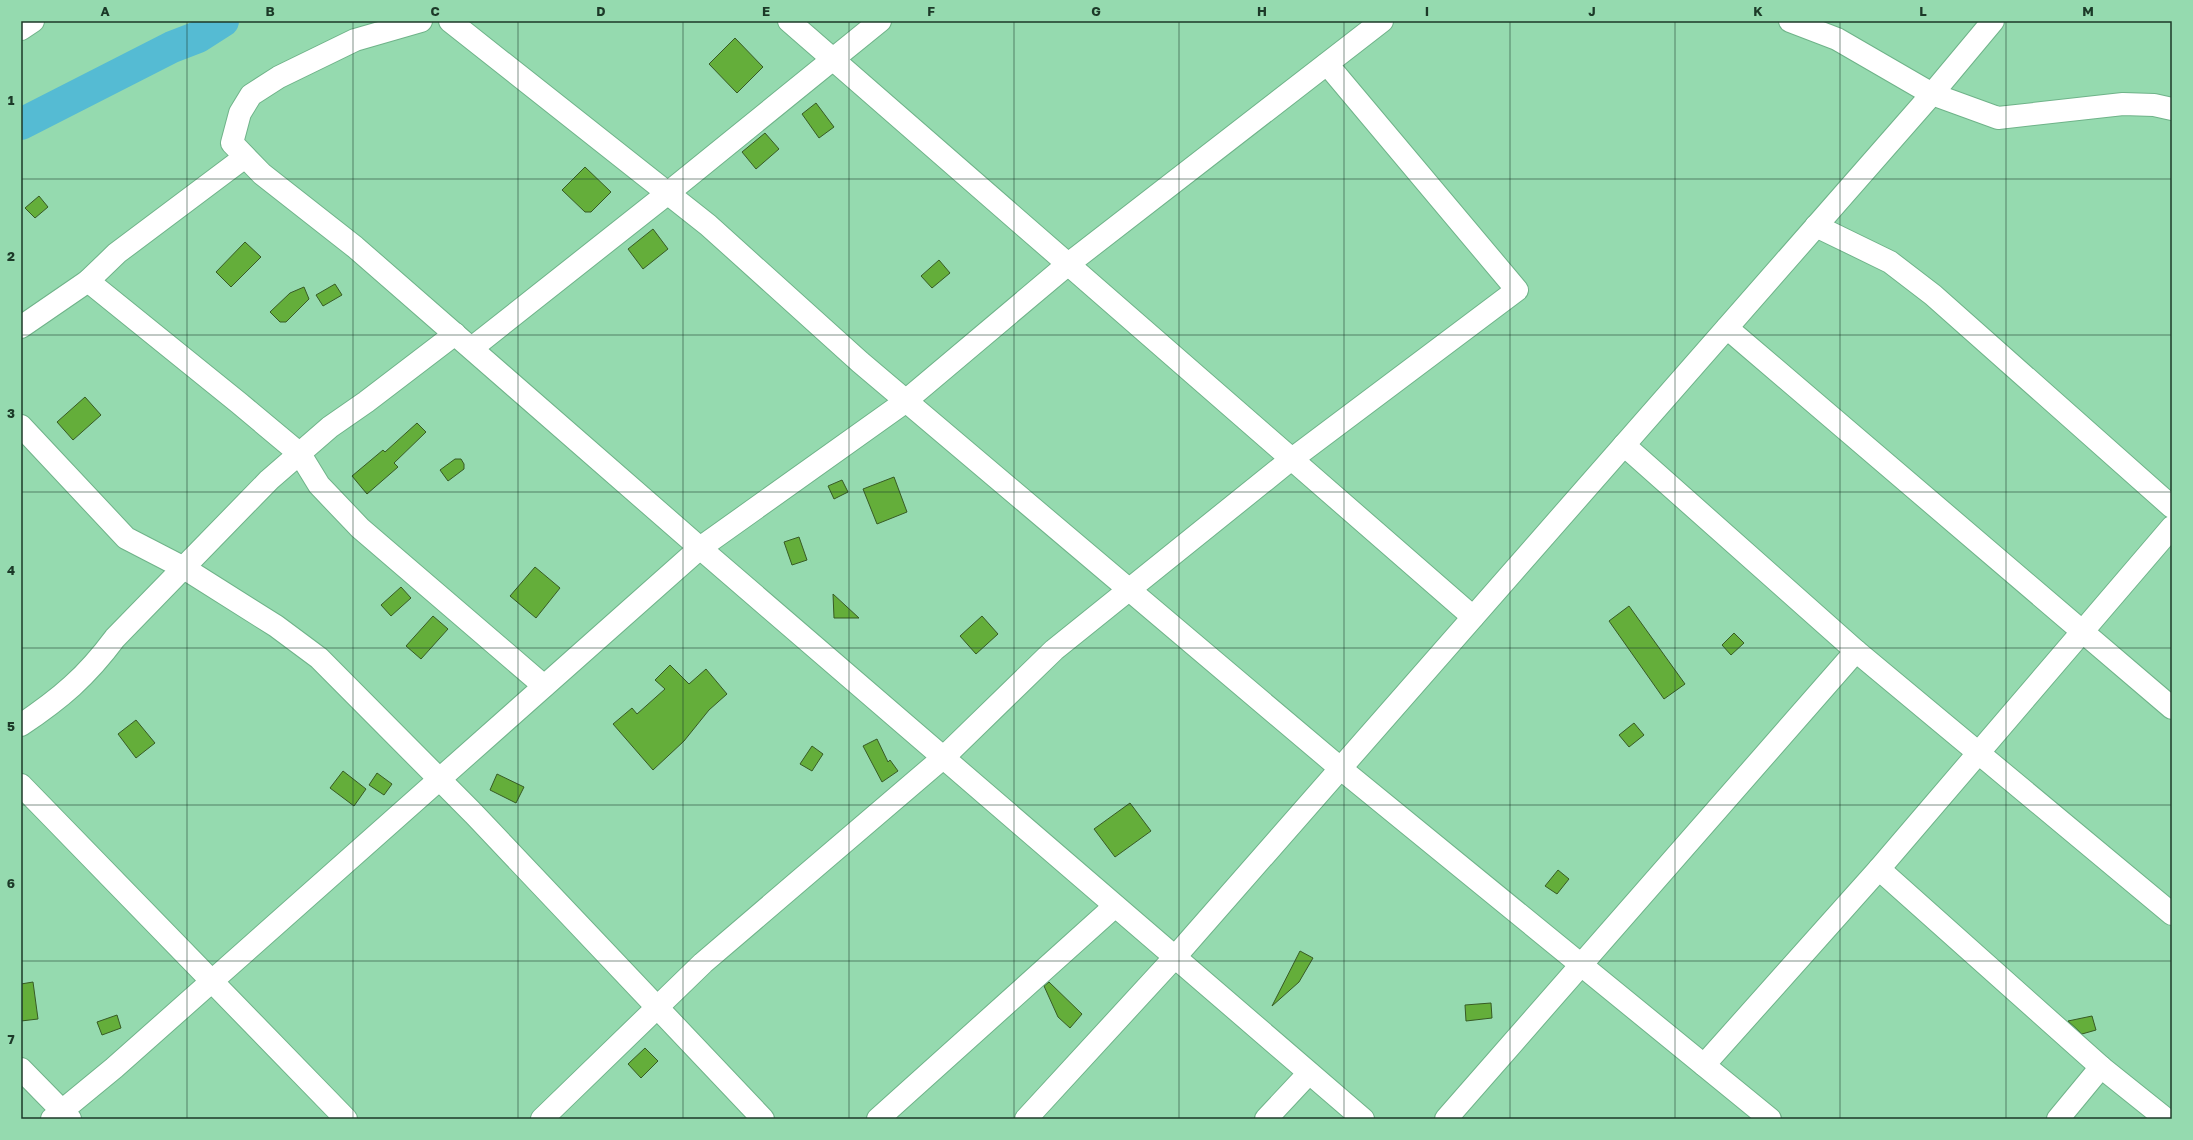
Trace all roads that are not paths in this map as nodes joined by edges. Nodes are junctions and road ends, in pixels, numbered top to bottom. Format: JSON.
{"nodes":[{"id":1,"x":33,"y":21,"type":"edge"},
{"id":2,"x":421,"y":21,"type":"edge"},
{"id":3,"x":450,"y":21,"type":"edge"},
{"id":4,"x":789,"y":21,"type":"edge"},
{"id":5,"x":880,"y":21,"type":"edge"},
{"id":6,"x":1382,"y":21,"type":"edge"},
{"id":7,"x":1790,"y":21,"type":"edge"},
{"id":8,"x":1993,"y":21,"type":"edge"},
{"id":9,"x":21,"y":29,"type":"edge"},
{"id":10,"x":834,"y":60,"type":"junction"},
{"id":11,"x":1327,"y":64,"type":"junction"},
{"id":12,"x":1932,"y":94,"type":"junction"},
{"id":13,"x":2172,"y":109,"type":"edge"},
{"id":14,"x":239,"y":150,"type":"junction"},
{"id":15,"x":668,"y":193,"type":"junction"},
{"id":16,"x":1816,"y":226,"type":"junction"},
{"id":17,"x":1069,"y":264,"type":"junction"},
{"id":18,"x":88,"y":281,"type":"junction"},
{"id":19,"x":21,"y":327,"type":"edge"},
{"id":20,"x":1727,"y":328,"type":"junction"},
{"id":21,"x":455,"y":334,"type":"junction"},
{"id":22,"x":472,"y":348,"type":"junction"},
{"id":23,"x":906,"y":401,"type":"junction"},
{"id":24,"x":21,"y":426,"type":"edge"},
{"id":25,"x":1624,"y":445,"type":"junction"},
{"id":26,"x":300,"y":454,"type":"junction"},
{"id":27,"x":1292,"y":459,"type":"junction"},
{"id":28,"x":2172,"y":507,"type":"edge"},
{"id":29,"x":2172,"y":527,"type":"edge"},
{"id":30,"x":700,"y":548,"type":"junction"},
{"id":31,"x":184,"y":568,"type":"junction"},
{"id":32,"x":1128,"y":590,"type":"junction"},
{"id":33,"x":1473,"y":617,"type":"junction"},
{"id":34,"x":2083,"y":632,"type":"junction"},
{"id":35,"x":1856,"y":651,"type":"junction"},
{"id":36,"x":544,"y":686,"type":"junction"},
{"id":37,"x":2172,"y":708,"type":"edge"},
{"id":38,"x":21,"y":725,"type":"edge"},
{"id":39,"x":1979,"y":753,"type":"junction"},
{"id":40,"x":944,"y":757,"type":"junction"},
{"id":41,"x":1340,"y":768,"type":"junction"},
{"id":42,"x":440,"y":779,"type":"junction"},
{"id":43,"x":21,"y":785,"type":"edge"},
{"id":44,"x":1879,"y":869,"type":"junction"},
{"id":45,"x":1115,"y":906,"type":"junction"},
{"id":46,"x":2172,"y":914,"type":"edge"},
{"id":47,"x":1175,"y":957,"type":"junction"},
{"id":48,"x":1581,"y":965,"type":"junction"},
{"id":49,"x":212,"y":981,"type":"junction"},
{"id":50,"x":657,"y":1007,"type":"junction"},
{"id":51,"x":1704,"y":1065,"type":"junction"},
{"id":52,"x":2101,"y":1068,"type":"junction"},
{"id":53,"x":21,"y":1069,"type":"edge"},
{"id":54,"x":1309,"y":1073,"type":"junction"},
{"id":55,"x":61,"y":1116,"type":"edge"},
{"id":56,"x":346,"y":1119,"type":"edge"},
{"id":57,"x":542,"y":1119,"type":"edge"},
{"id":58,"x":763,"y":1119,"type":"edge"},
{"id":59,"x":878,"y":1119,"type":"edge"},
{"id":60,"x":1026,"y":1119,"type":"edge"},
{"id":61,"x":1266,"y":1119,"type":"edge"},
{"id":62,"x":1363,"y":1119,"type":"edge"},
{"id":63,"x":1446,"y":1119,"type":"edge"},
{"id":64,"x":1770,"y":1119,"type":"edge"},
{"id":65,"x":2058,"y":1119,"type":"edge"},
{"id":66,"x":2166,"y":1119,"type":"edge"}],
"edges":[{"from":1,"to":9,"type":"street"},
{"from":2,"to":14,"type":"street"},
{"from":3,"to":15,"type":"street"},
{"from":4,"to":10,"type":"street"},
{"from":5,"to":10,"type":"street"},
{"from":6,"to":11,"type":"street"},
{"from":7,"to":12,"type":"street"},
{"from":8,"to":12,"type":"street"},
{"from":10,"to":15,"type":"street"},
{"from":10,"to":17,"type":"street"},
{"from":11,"to":17,"type":"street"},
{"from":11,"to":27,"type":"street"},
{"from":12,"to":13,"type":"street"},
{"from":12,"to":16,"type":"street"},
{"from":14,"to":18,"type":"street"},
{"from":14,"to":21,"type":"street"},
{"from":15,"to":22,"type":"street"},
{"from":15,"to":23,"type":"street"},
{"from":16,"to":20,"type":"street"},
{"from":16,"to":28,"type":"street"},
{"from":17,"to":23,"type":"street"},
{"from":17,"to":27,"type":"street"},
{"from":18,"to":19,"type":"street"},
{"from":18,"to":26,"type":"street"},
{"from":20,"to":25,"type":"street"},
{"from":20,"to":34,"type":"street"},
{"from":21,"to":22,"type":"street"},
{"from":21,"to":26,"type":"street"},
{"from":22,"to":30,"type":"street"},
{"from":23,"to":30,"type":"street"},
{"from":23,"to":32,"type":"street"},
{"from":24,"to":31,"type":"street"},
{"from":25,"to":33,"type":"street"},
{"from":25,"to":35,"type":"street"},
{"from":26,"to":31,"type":"street"},
{"from":26,"to":36,"type":"street"},
{"from":27,"to":32,"type":"street"},
{"from":27,"to":33,"type":"street"},
{"from":29,"to":34,"type":"street"},
{"from":30,"to":36,"type":"street"},
{"from":30,"to":40,"type":"street"},
{"from":31,"to":38,"type":"street"},
{"from":31,"to":42,"type":"street"},
{"from":32,"to":40,"type":"street"},
{"from":32,"to":41,"type":"street"},
{"from":33,"to":41,"type":"street"},
{"from":34,"to":37,"type":"street"},
{"from":34,"to":39,"type":"street"},
{"from":35,"to":39,"type":"street"},
{"from":35,"to":48,"type":"street"},
{"from":36,"to":42,"type":"street"},
{"from":39,"to":44,"type":"street"},
{"from":39,"to":46,"type":"street"},
{"from":40,"to":45,"type":"street"},
{"from":40,"to":50,"type":"street"},
{"from":41,"to":47,"type":"street"},
{"from":41,"to":48,"type":"street"},
{"from":42,"to":49,"type":"street"},
{"from":42,"to":50,"type":"street"},
{"from":43,"to":49,"type":"street"},
{"from":44,"to":51,"type":"street"},
{"from":44,"to":52,"type":"street"},
{"from":45,"to":47,"type":"street"},
{"from":45,"to":59,"type":"street"},
{"from":47,"to":54,"type":"street"},
{"from":47,"to":60,"type":"street"},
{"from":48,"to":51,"type":"street"},
{"from":48,"to":63,"type":"street"},
{"from":49,"to":55,"type":"street"},
{"from":49,"to":56,"type":"street"},
{"from":50,"to":57,"type":"street"},
{"from":50,"to":58,"type":"street"},
{"from":51,"to":64,"type":"street"},
{"from":52,"to":65,"type":"street"},
{"from":52,"to":66,"type":"street"},
{"from":53,"to":55,"type":"street"},
{"from":54,"to":61,"type":"street"},
{"from":54,"to":62,"type":"street"}]}
